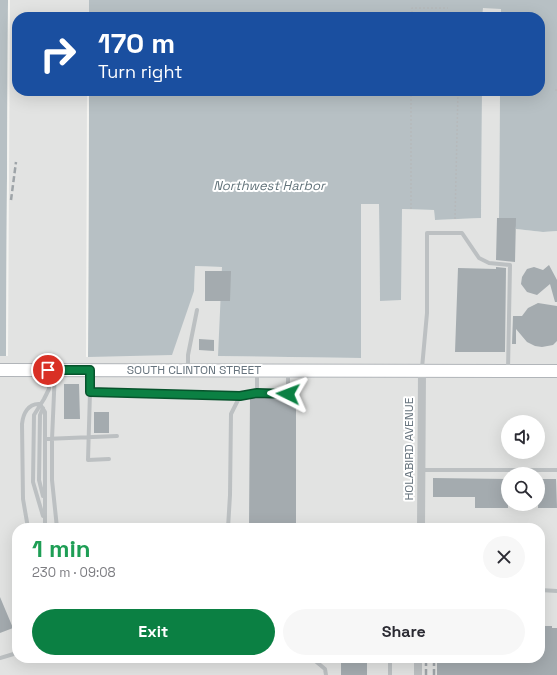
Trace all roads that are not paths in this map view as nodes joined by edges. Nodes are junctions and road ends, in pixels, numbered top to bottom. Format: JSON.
{"nodes":[{"id":1,"x":197,"y":310,"type":"dead end"},
{"id":2,"x":0,"y":370,"type":"edge"},
{"id":3,"x":52,"y":370,"type":"junction"},
{"id":4,"x":90,"y":370,"type":"junction"},
{"id":5,"x":188,"y":370,"type":"junction"},
{"id":6,"x":257,"y":370,"type":"junction"},
{"id":7,"x":288,"y":370,"type":"junction"},
{"id":8,"x":422,"y":371,"type":"junction"},
{"id":9,"x":508,"y":371,"type":"junction"},
{"id":10,"x":557,"y":371,"type":"edge"},
{"id":11,"x":90,"y":392,"type":"junction"},
{"id":12,"x":257,"y":393,"type":"junction"},
{"id":13,"x":240,"y":396,"type":"junction"},
{"id":14,"x":41,"y":406,"type":"junction"},
{"id":15,"x":117,"y":436,"type":"dead end"},
{"id":16,"x":89,"y":437,"type":"junction"},
{"id":17,"x":45,"y":439,"type":"junction"},
{"id":18,"x":52,"y":439,"type":"junction"},
{"id":19,"x":109,"y":459,"type":"dead end"},
{"id":20,"x":422,"y":470,"type":"junction"},
{"id":21,"x":557,"y":470,"type":"edge"},
{"id":22,"x":45,"y":503,"type":"junction"},
{"id":23,"x":45,"y":521,"type":"joint"},
{"id":24,"x":27,"y":523,"type":"edge"},
{"id":25,"x":56,"y":523,"type":"edge"},
{"id":26,"x":228,"y":523,"type":"edge"},
{"id":27,"x":421,"y":523,"type":"edge"},
{"id":28,"x":545,"y":590,"type":"edge"},
{"id":29,"x":557,"y":591,"type":"edge"},
{"id":30,"x":12,"y":654,"type":"edge"},
{"id":31,"x":0,"y":658,"type":"edge"},
{"id":32,"x":318,"y":663,"type":"edge"},
{"id":33,"x":390,"y":663,"type":"edge"},
{"id":34,"x":418,"y":663,"type":"edge"},
{"id":35,"x":326,"y":675,"type":"edge"},
{"id":36,"x":390,"y":675,"type":"edge"},
{"id":37,"x":418,"y":675,"type":"edge"}],
"edges":[{"from":1,"to":5,"type":"lane"},
{"from":2,"to":3,"type":"main road","name":"SOUTH CLINTON STREET"},
{"from":3,"to":4,"type":"main road","name":"SOUTH CLINTON STREET"},
{"from":3,"to":14,"type":"lane"},
{"from":3,"to":18,"type":"lane"},
{"from":4,"to":5,"type":"main road","name":"SOUTH CLINTON STREET"},
{"from":4,"to":11,"type":"lane"},
{"from":5,"to":6,"type":"main road","name":"SOUTH CLINTON STREET"},
{"from":6,"to":7,"type":"main road","name":"SOUTH CLINTON STREET"},
{"from":6,"to":12,"type":"lane"},
{"from":7,"to":8,"type":"main road","name":"SOUTH CLINTON STREET"},
{"from":7,"to":12,"type":"lane"},
{"from":8,"to":9,"type":"main road","name":"SOUTH CLINTON STREET"},
{"from":8,"to":9,"type":"lane"},
{"from":8,"to":20,"type":"street","name":"HOLABIRD AVENUE"},
{"from":9,"to":10,"type":"main road","name":"SOUTH CLINTON STREET"},
{"from":11,"to":13,"type":"lane"},
{"from":11,"to":16,"type":"lane"},
{"from":12,"to":13,"type":"lane"},
{"from":13,"to":26,"type":"lane"},
{"from":14,"to":17,"type":"lane"},
{"from":14,"to":22,"type":"lane"},
{"from":14,"to":23,"type":"lane"},
{"from":14,"to":24,"type":"lane"},
{"from":15,"to":16,"type":"lane"},
{"from":16,"to":18,"type":"lane"},
{"from":16,"to":19,"type":"lane"},
{"from":17,"to":18,"type":"lane"},
{"from":17,"to":22,"type":"lane"},
{"from":18,"to":25,"type":"lane"},
{"from":20,"to":21,"type":"lane"},
{"from":20,"to":27,"type":"street","name":"HOLABIRD AVENUE"},
{"from":22,"to":23,"type":"lane"},
{"from":28,"to":29,"type":"lane"},
{"from":30,"to":31,"type":"lane"},
{"from":32,"to":35,"type":"lane"},
{"from":33,"to":36,"type":"lane"},
{"from":34,"to":37,"type":"street"}]}
